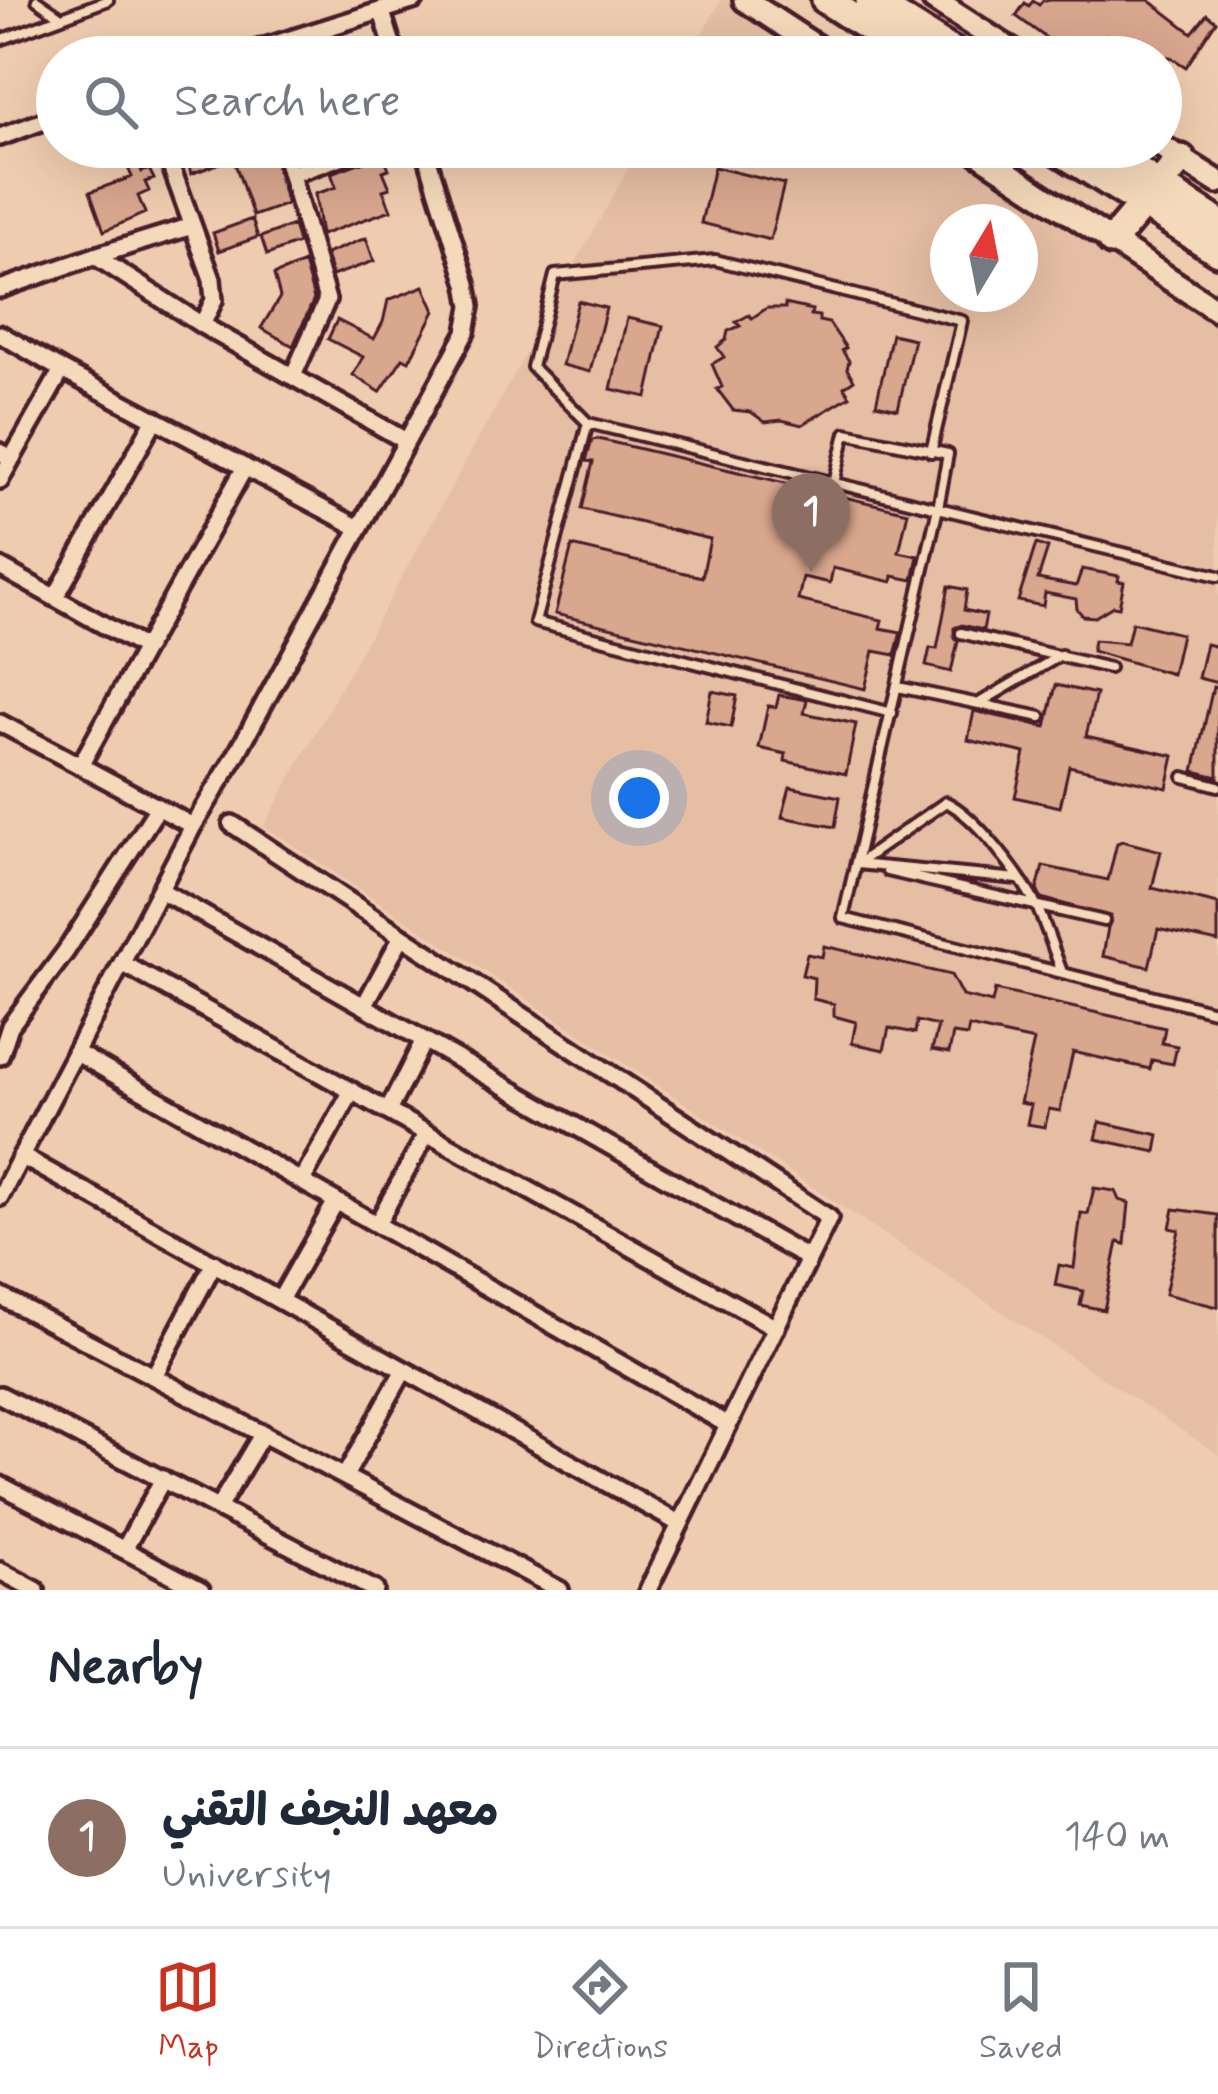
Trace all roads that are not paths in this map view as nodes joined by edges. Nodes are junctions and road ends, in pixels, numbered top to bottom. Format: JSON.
{"nodes":[{"id":1,"x":37,"y":0,"type":"edge"},
{"id":2,"x":108,"y":0,"type":"edge"},
{"id":3,"x":415,"y":0,"type":"edge"},
{"id":4,"x":745,"y":0,"type":"edge"},
{"id":5,"x":826,"y":0,"type":"edge"},
{"id":6,"x":870,"y":0,"type":"edge"},
{"id":7,"x":934,"y":0,"type":"edge"},
{"id":8,"x":382,"y":11,"type":"junction"},
{"id":9,"x":61,"y":17,"type":"junction"},
{"id":10,"x":304,"y":36,"type":"edge"},
{"id":11,"x":390,"y":36,"type":"edge"},
{"id":12,"x":800,"y":36,"type":"edge"},
{"id":13,"x":882,"y":36,"type":"edge"},
{"id":14,"x":927,"y":36,"type":"edge"},
{"id":15,"x":990,"y":36,"type":"edge"},
{"id":16,"x":0,"y":40,"type":"edge"},
{"id":17,"x":36,"y":124,"type":"edge"},
{"id":18,"x":0,"y":137,"type":"edge"},
{"id":19,"x":1182,"y":160,"type":"edge"},
{"id":20,"x":171,"y":168,"type":"edge"},
{"id":21,"x":290,"y":168,"type":"edge"},
{"id":22,"x":309,"y":168,"type":"edge"},
{"id":23,"x":430,"y":168,"type":"edge"},
{"id":24,"x":1001,"y":168,"type":"edge"},
{"id":25,"x":1096,"y":168,"type":"edge"},
{"id":26,"x":1122,"y":168,"type":"edge"},
{"id":27,"x":1164,"y":168,"type":"edge"},
{"id":28,"x":292,"y":174,"type":"junction"},
{"id":29,"x":1218,"y":182,"type":"edge"},
{"id":30,"x":1151,"y":195,"type":"junction"},
{"id":31,"x":1218,"y":224,"type":"edge"},
{"id":32,"x":192,"y":226,"type":"junction"},
{"id":33,"x":1112,"y":241,"type":"junction"},
{"id":34,"x":1218,"y":251,"type":"edge"},
{"id":35,"x":95,"y":256,"type":"junction"},
{"id":36,"x":0,"y":289,"type":"edge"},
{"id":37,"x":1218,"y":311,"type":"edge"},
{"id":38,"x":202,"y":325,"type":"junction"},
{"id":39,"x":0,"y":334,"type":"edge"},
{"id":40,"x":62,"y":370,"type":"junction"},
{"id":41,"x":293,"y":376,"type":"junction"},
{"id":42,"x":154,"y":419,"type":"junction"},
{"id":43,"x":587,"y":423,"type":"junction"},
{"id":44,"x":406,"y":441,"type":"junction"},
{"id":45,"x":931,"y":452,"type":"junction"},
{"id":46,"x":6,"y":455,"type":"edge"},
{"id":47,"x":245,"y":467,"type":"junction"},
{"id":48,"x":0,"y":480,"type":"edge"},
{"id":49,"x":834,"y":483,"type":"junction"},
{"id":50,"x":938,"y":508,"type":"junction"},
{"id":51,"x":359,"y":528,"type":"junction"},
{"id":52,"x":0,"y":567,"type":"edge"},
{"id":53,"x":1218,"y":576,"type":"edge"},
{"id":54,"x":55,"y":598,"type":"junction"},
{"id":55,"x":961,"y":633,"type":"dead end"},
{"id":56,"x":145,"y":648,"type":"junction"},
{"id":57,"x":1061,"y":655,"type":"junction"},
{"id":58,"x":1109,"y":668,"type":"dead end"},
{"id":59,"x":898,"y":687,"type":"junction"},
{"id":60,"x":980,"y":703,"type":"junction"},
{"id":61,"x":892,"y":713,"type":"junction"},
{"id":62,"x":1041,"y":717,"type":"dead end"},
{"id":63,"x":0,"y":723,"type":"edge"},
{"id":64,"x":80,"y":766,"type":"junction"},
{"id":65,"x":1184,"y":778,"type":"dead end"},
{"id":66,"x":1218,"y":786,"type":"edge"},
{"id":67,"x":158,"y":809,"type":"junction"},
{"id":68,"x":232,"y":824,"type":"dead end"},
{"id":69,"x":193,"y":826,"type":"junction"},
{"id":70,"x":856,"y":864,"type":"junction"},
{"id":71,"x":1018,"y":879,"type":"junction"},
{"id":72,"x":160,"y":890,"type":"junction"},
{"id":73,"x":1036,"y":905,"type":"junction"},
{"id":74,"x":1104,"y":921,"type":"dead end"},
{"id":75,"x":402,"y":936,"type":"junction"},
{"id":76,"x":122,"y":963,"type":"junction"},
{"id":77,"x":1063,"y":973,"type":"junction"},
{"id":78,"x":364,"y":1006,"type":"junction"},
{"id":79,"x":1218,"y":1012,"type":"edge"},
{"id":80,"x":424,"y":1040,"type":"junction"},
{"id":81,"x":75,"y":1052,"type":"junction"},
{"id":82,"x":0,"y":1056,"type":"edge"},
{"id":83,"x":352,"y":1091,"type":"junction"},
{"id":84,"x":388,"y":1111,"type":"junction"},
{"id":85,"x":428,"y":1133,"type":"junction"},
{"id":86,"x":21,"y":1156,"type":"junction"},
{"id":87,"x":302,"y":1181,"type":"junction"},
{"id":88,"x":0,"y":1197,"type":"edge"},
{"id":89,"x":336,"y":1201,"type":"junction"},
{"id":90,"x":377,"y":1224,"type":"junction"},
{"id":91,"x":809,"y":1259,"type":"junction"},
{"id":92,"x":214,"y":1263,"type":"junction"},
{"id":93,"x":0,"y":1296,"type":"edge"},
{"id":94,"x":280,"y":1300,"type":"junction"},
{"id":95,"x":776,"y":1328,"type":"junction"},
{"id":96,"x":404,"y":1370,"type":"junction"},
{"id":97,"x":154,"y":1376,"type":"junction"},
{"id":98,"x":0,"y":1395,"type":"edge"},
{"id":99,"x":728,"y":1425,"type":"junction"},
{"id":100,"x":263,"y":1433,"type":"junction"},
{"id":101,"x":345,"y":1476,"type":"junction"},
{"id":102,"x":163,"y":1479,"type":"junction"},
{"id":103,"x":0,"y":1486,"type":"edge"},
{"id":104,"x":218,"y":1508,"type":"junction"},
{"id":105,"x":680,"y":1524,"type":"junction"},
{"id":106,"x":124,"y":1550,"type":"junction"},
{"id":107,"x":0,"y":1571,"type":"edge"},
{"id":108,"x":174,"y":1584,"type":"edge"},
{"id":109,"x":36,"y":1590,"type":"edge"},
{"id":110,"x":201,"y":1590,"type":"edge"},
{"id":111,"x":375,"y":1590,"type":"edge"},
{"id":112,"x":560,"y":1590,"type":"edge"},
{"id":113,"x":648,"y":1590,"type":"edge"}],
"edges":[{"from":1,"to":9,"type":"lane"},
{"from":2,"to":9,"type":"lane"},
{"from":3,"to":8,"type":"street"},
{"from":4,"to":12,"type":"main road"},
{"from":5,"to":13,"type":"highway"},
{"from":6,"to":14,"type":"highway"},
{"from":7,"to":15,"type":"main road"},
{"from":8,"to":10,"type":"street"},
{"from":8,"to":11,"type":"street"},
{"from":9,"to":16,"type":"lane"},
{"from":17,"to":18,"type":"street"},
{"from":19,"to":29,"type":"main road"},
{"from":20,"to":32,"type":"street"},
{"from":21,"to":28,"type":"street"},
{"from":22,"to":28,"type":"street"},
{"from":23,"to":44,"type":"street"},
{"from":24,"to":33,"type":"main road"},
{"from":25,"to":30,"type":"highway"},
{"from":26,"to":30,"type":"highway"},
{"from":27,"to":30,"type":"highway"},
{"from":28,"to":41,"type":"street"},
{"from":30,"to":31,"type":"highway"},
{"from":30,"to":33,"type":"highway"},
{"from":30,"to":34,"type":"highway"},
{"from":32,"to":35,"type":"street"},
{"from":32,"to":38,"type":"street"},
{"from":33,"to":37,"type":"main road"},
{"from":35,"to":36,"type":"street"},
{"from":35,"to":38,"type":"street"},
{"from":38,"to":41,"type":"street"},
{"from":39,"to":40,"type":"street"},
{"from":40,"to":42,"type":"street"},
{"from":40,"to":46,"type":"street"},
{"from":41,"to":44,"type":"street"},
{"from":42,"to":47,"type":"street"},
{"from":42,"to":54,"type":"street"},
{"from":43,"to":45,"type":"lane"},
{"from":43,"to":49,"type":"lane"},
{"from":43,"to":61,"type":"lane"},
{"from":44,"to":51,"type":"street"},
{"from":45,"to":49,"type":"lane"},
{"from":45,"to":50,"type":"lane"},
{"from":46,"to":48,"type":"street"},
{"from":47,"to":51,"type":"street"},
{"from":47,"to":56,"type":"street"},
{"from":49,"to":50,"type":"lane"},
{"from":50,"to":53,"type":"lane"},
{"from":50,"to":59,"type":"lane"},
{"from":51,"to":69,"type":"street"},
{"from":52,"to":54,"type":"street"},
{"from":54,"to":56,"type":"street"},
{"from":55,"to":57,"type":"lane"},
{"from":56,"to":64,"type":"street"},
{"from":57,"to":58,"type":"lane"},
{"from":57,"to":60,"type":"lane"},
{"from":59,"to":60,"type":"lane"},
{"from":59,"to":61,"type":"lane"},
{"from":60,"to":62,"type":"lane"},
{"from":61,"to":70,"type":"lane"},
{"from":63,"to":64,"type":"street"},
{"from":64,"to":67,"type":"street"},
{"from":65,"to":66,"type":"lane"},
{"from":67,"to":69,"type":"street"},
{"from":67,"to":82,"type":"street"},
{"from":68,"to":75,"type":"street"},
{"from":69,"to":72,"type":"street"},
{"from":70,"to":71,"type":"lane"},
{"from":70,"to":71,"type":"lane"},
{"from":70,"to":73,"type":"lane"},
{"from":70,"to":77,"type":"lane"},
{"from":71,"to":73,"type":"lane"},
{"from":72,"to":76,"type":"street"},
{"from":72,"to":78,"type":"street"},
{"from":73,"to":74,"type":"lane"},
{"from":73,"to":77,"type":"lane"},
{"from":75,"to":78,"type":"street"},
{"from":75,"to":91,"type":"street"},
{"from":76,"to":81,"type":"street"},
{"from":76,"to":83,"type":"street"},
{"from":77,"to":79,"type":"lane"},
{"from":78,"to":80,"type":"street"},
{"from":80,"to":84,"type":"street"},
{"from":80,"to":91,"type":"street"},
{"from":81,"to":86,"type":"street"},
{"from":81,"to":87,"type":"street"},
{"from":83,"to":84,"type":"street"},
{"from":83,"to":87,"type":"street"},
{"from":84,"to":85,"type":"street"},
{"from":85,"to":90,"type":"street"},
{"from":85,"to":95,"type":"street"},
{"from":86,"to":88,"type":"street"},
{"from":86,"to":92,"type":"street"},
{"from":87,"to":89,"type":"street"},
{"from":89,"to":90,"type":"street"},
{"from":89,"to":94,"type":"street"},
{"from":90,"to":99,"type":"street"},
{"from":91,"to":95,"type":"street"},
{"from":92,"to":94,"type":"street"},
{"from":92,"to":97,"type":"street"},
{"from":93,"to":97,"type":"street"},
{"from":94,"to":96,"type":"street"},
{"from":95,"to":99,"type":"street"},
{"from":96,"to":101,"type":"street"},
{"from":96,"to":105,"type":"street"},
{"from":97,"to":100,"type":"street"},
{"from":98,"to":102,"type":"street"},
{"from":99,"to":105,"type":"street"},
{"from":100,"to":101,"type":"street"},
{"from":100,"to":104,"type":"street"},
{"from":101,"to":112,"type":"street"},
{"from":102,"to":104,"type":"street"},
{"from":102,"to":106,"type":"street"},
{"from":103,"to":106,"type":"street"},
{"from":104,"to":111,"type":"street"},
{"from":105,"to":113,"type":"street"},
{"from":106,"to":108,"type":"street"},
{"from":107,"to":109,"type":"street"},
{"from":108,"to":110,"type":"street"}]}
